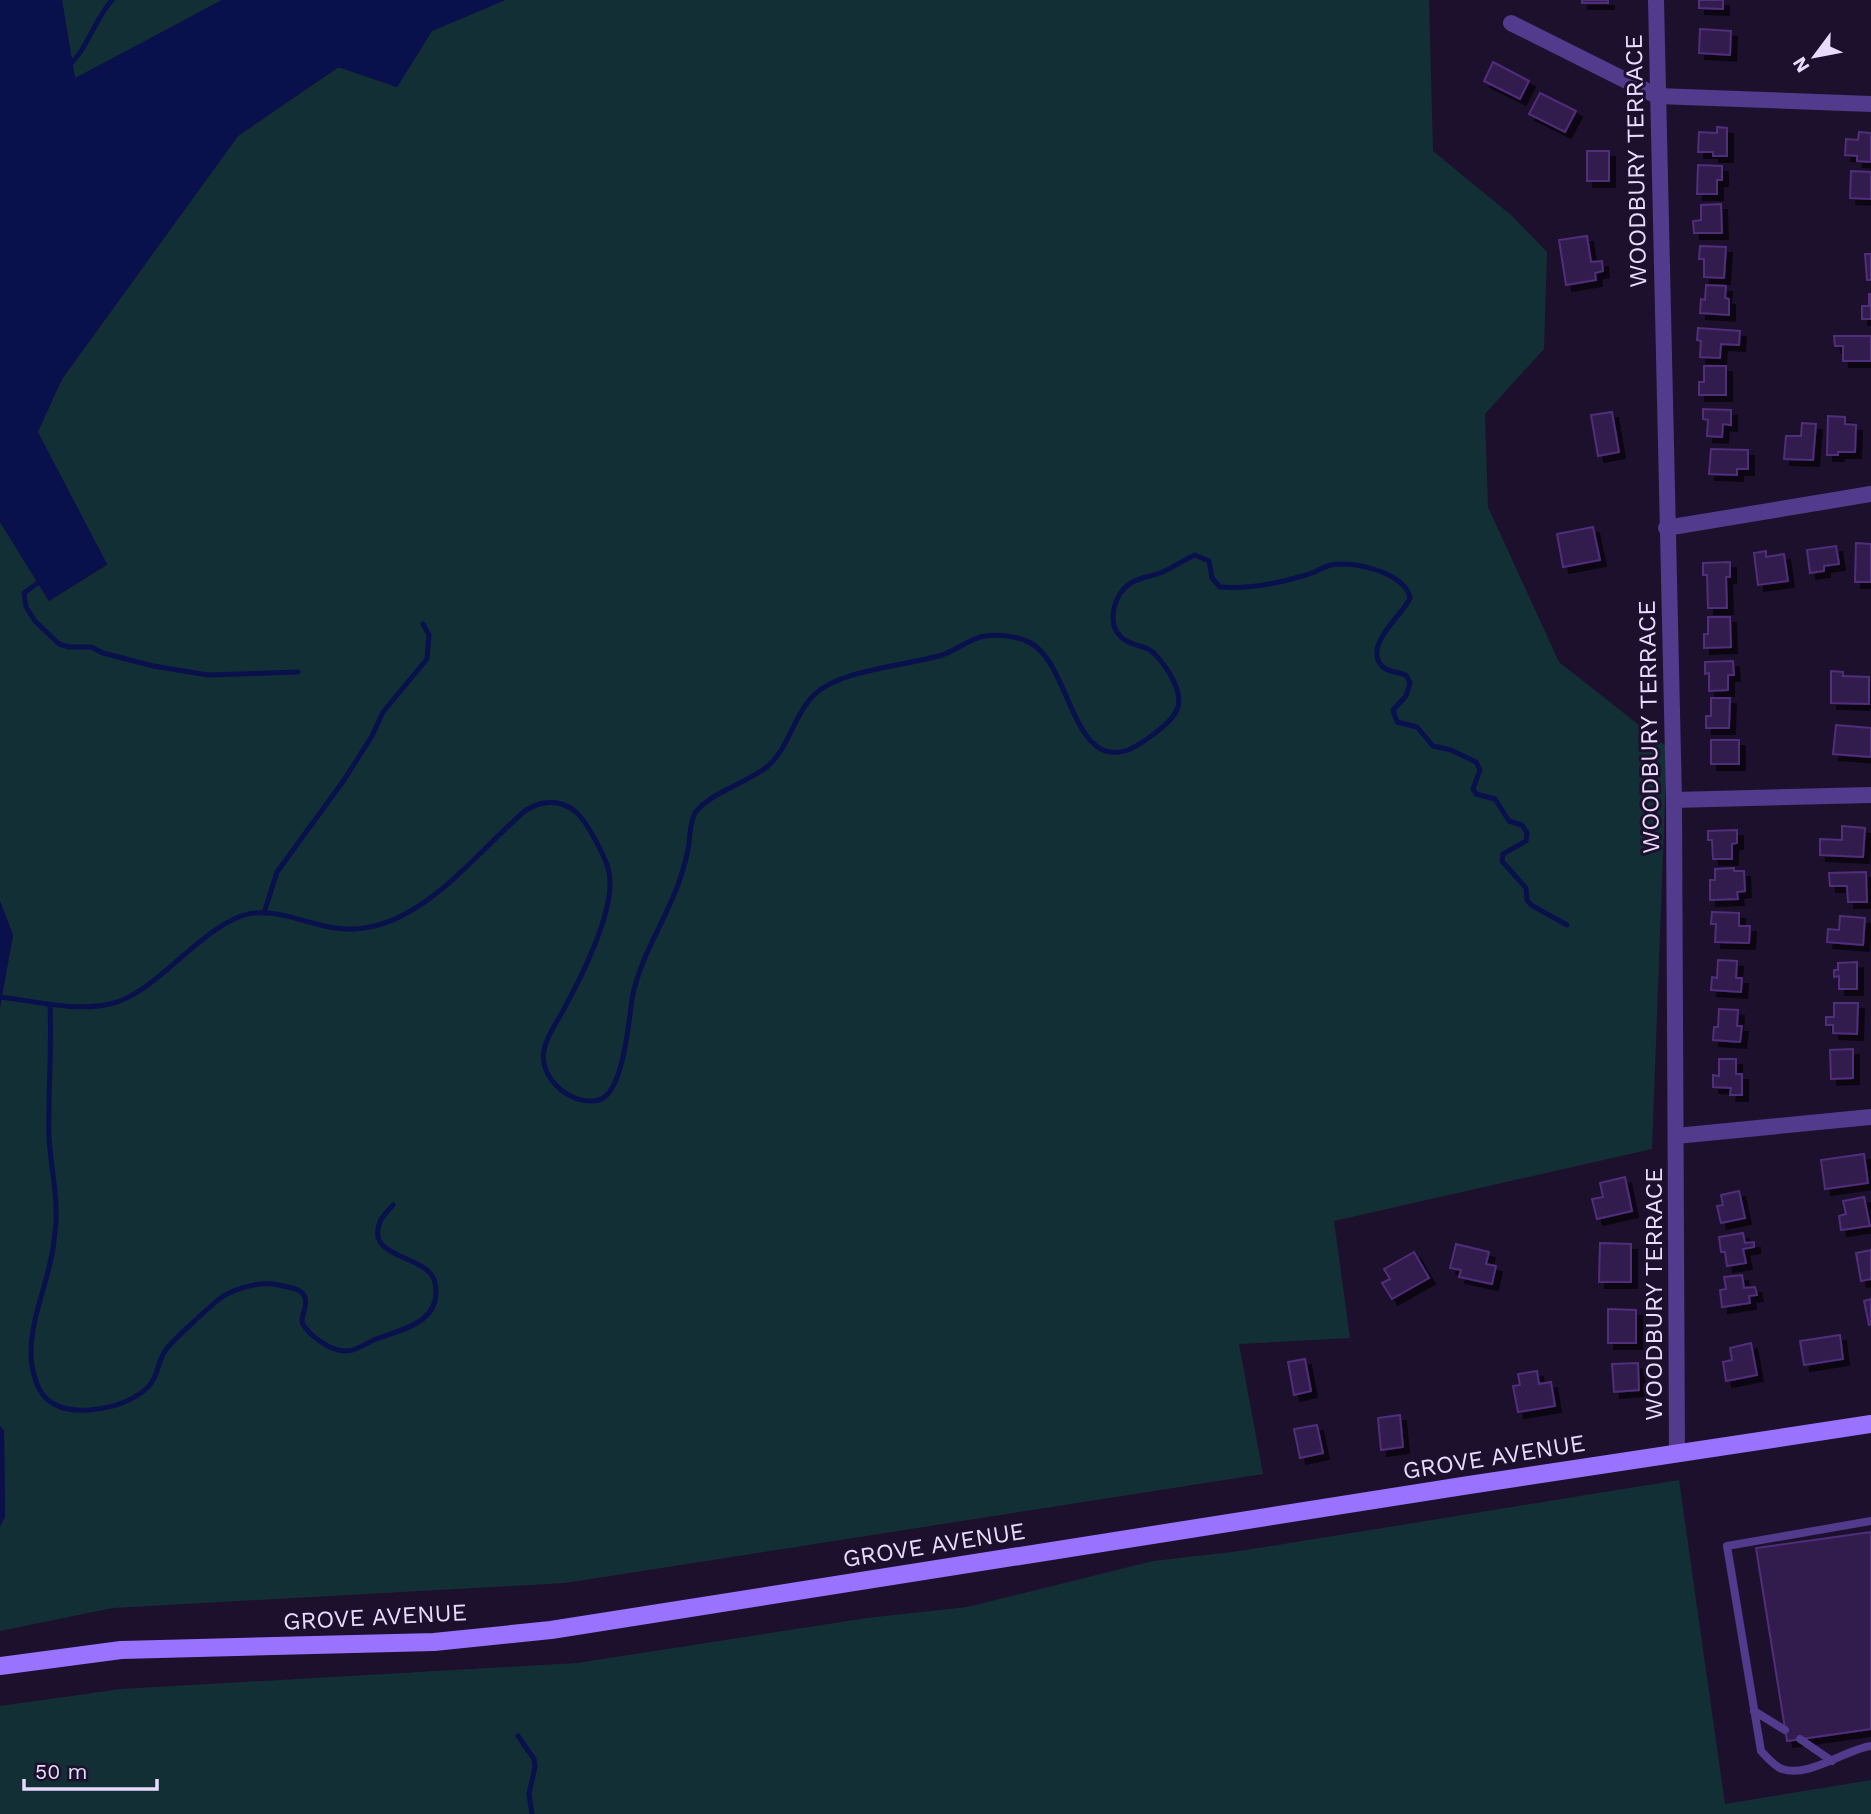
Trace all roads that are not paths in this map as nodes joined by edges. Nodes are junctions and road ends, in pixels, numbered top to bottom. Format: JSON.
{"nodes":[{"id":1,"x":1656,"y":0,"type":"edge"},
{"id":2,"x":1511,"y":23,"type":"dead end"},
{"id":3,"x":1657,"y":96,"type":"junction"},
{"id":4,"x":1871,"y":104,"type":"edge"},
{"id":5,"x":1871,"y":494,"type":"edge"},
{"id":6,"x":1667,"y":528,"type":"junction"},
{"id":7,"x":1871,"y":795,"type":"edge"},
{"id":8,"x":1674,"y":800,"type":"junction"},
{"id":9,"x":1871,"y":1117,"type":"edge"},
{"id":10,"x":1676,"y":1136,"type":"junction"},
{"id":11,"x":1871,"y":1424,"type":"edge"},
{"id":12,"x":1677,"y":1454,"type":"junction"},
{"id":13,"x":1871,"y":1521,"type":"edge"},
{"id":14,"x":0,"y":1666,"type":"edge"},
{"id":15,"x":1754,"y":1711,"type":"junction"},
{"id":16,"x":1785,"y":1730,"type":"dead end"},
{"id":17,"x":1800,"y":1740,"type":"dead end"},
{"id":18,"x":1871,"y":1746,"type":"edge"},
{"id":19,"x":1832,"y":1761,"type":"junction"}],
"edges":[{"from":1,"to":3,"type":"street","name":"WOODBURY TERRACE"},
{"from":2,"to":3,"type":"street"},
{"from":3,"to":4,"type":"street"},
{"from":3,"to":6,"type":"street","name":"WOODBURY TERRACE"},
{"from":5,"to":6,"type":"street"},
{"from":6,"to":8,"type":"street","name":"WOODBURY TERRACE"},
{"from":7,"to":8,"type":"street"},
{"from":8,"to":10,"type":"street","name":"WOODBURY TERRACE"},
{"from":9,"to":10,"type":"street"},
{"from":10,"to":12,"type":"street","name":"WOODBURY TERRACE"},
{"from":11,"to":12,"type":"main road","name":"GROVE AVENUE"},
{"from":12,"to":14,"type":"main road","name":"GROVE AVENUE"},
{"from":13,"to":15,"type":"lane"},
{"from":15,"to":16,"type":"lane"},
{"from":15,"to":19,"type":"lane"},
{"from":17,"to":19,"type":"lane"},
{"from":18,"to":19,"type":"lane"}]}
